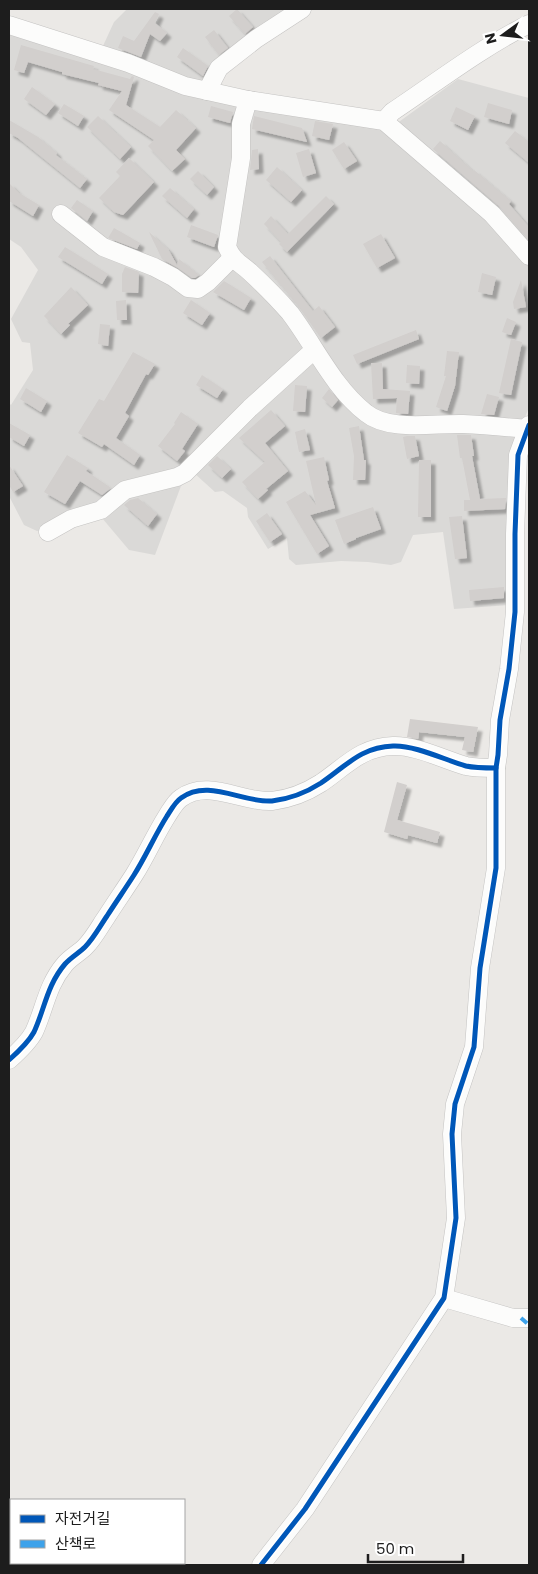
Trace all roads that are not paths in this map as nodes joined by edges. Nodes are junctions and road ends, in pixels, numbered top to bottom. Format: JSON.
{"nodes":[{"id":1,"x":302,"y":9,"type":"edge"},
{"id":2,"x":529,"y":24,"type":"edge"},
{"id":3,"x":9,"y":25,"type":"edge"},
{"id":4,"x":208,"y":91,"type":"junction"},
{"id":5,"x":248,"y":100,"type":"junction"},
{"id":6,"x":384,"y":121,"type":"junction"},
{"id":7,"x":61,"y":214,"type":"dead end"},
{"id":8,"x":529,"y":256,"type":"edge"},
{"id":9,"x":232,"y":258,"type":"junction"},
{"id":10,"x":314,"y":350,"type":"junction"},
{"id":11,"x":528,"y":427,"type":"edge"},
{"id":12,"x":48,"y":532,"type":"dead end"},
{"id":13,"x":496,"y":768,"type":"junction"},
{"id":14,"x":9,"y":1060,"type":"edge"},
{"id":15,"x":444,"y":1298,"type":"junction"},
{"id":16,"x":529,"y":1318,"type":"edge"},
{"id":17,"x":261,"y":1565,"type":"edge"}],
"edges":[{"from":1,"to":4,"type":"street"},
{"from":2,"to":6,"type":"street"},
{"from":3,"to":4,"type":"street"},
{"from":4,"to":5,"type":"street"},
{"from":5,"to":6,"type":"street"},
{"from":5,"to":9,"type":"street"},
{"from":6,"to":8,"type":"street"},
{"from":7,"to":9,"type":"street"},
{"from":9,"to":10,"type":"street"},
{"from":10,"to":11,"type":"street"},
{"from":10,"to":12,"type":"street"},
{"from":11,"to":13,"type":"street"},
{"from":13,"to":14,"type":"street"},
{"from":13,"to":15,"type":"street"},
{"from":15,"to":16,"type":"street"},
{"from":15,"to":17,"type":"street"}]}
